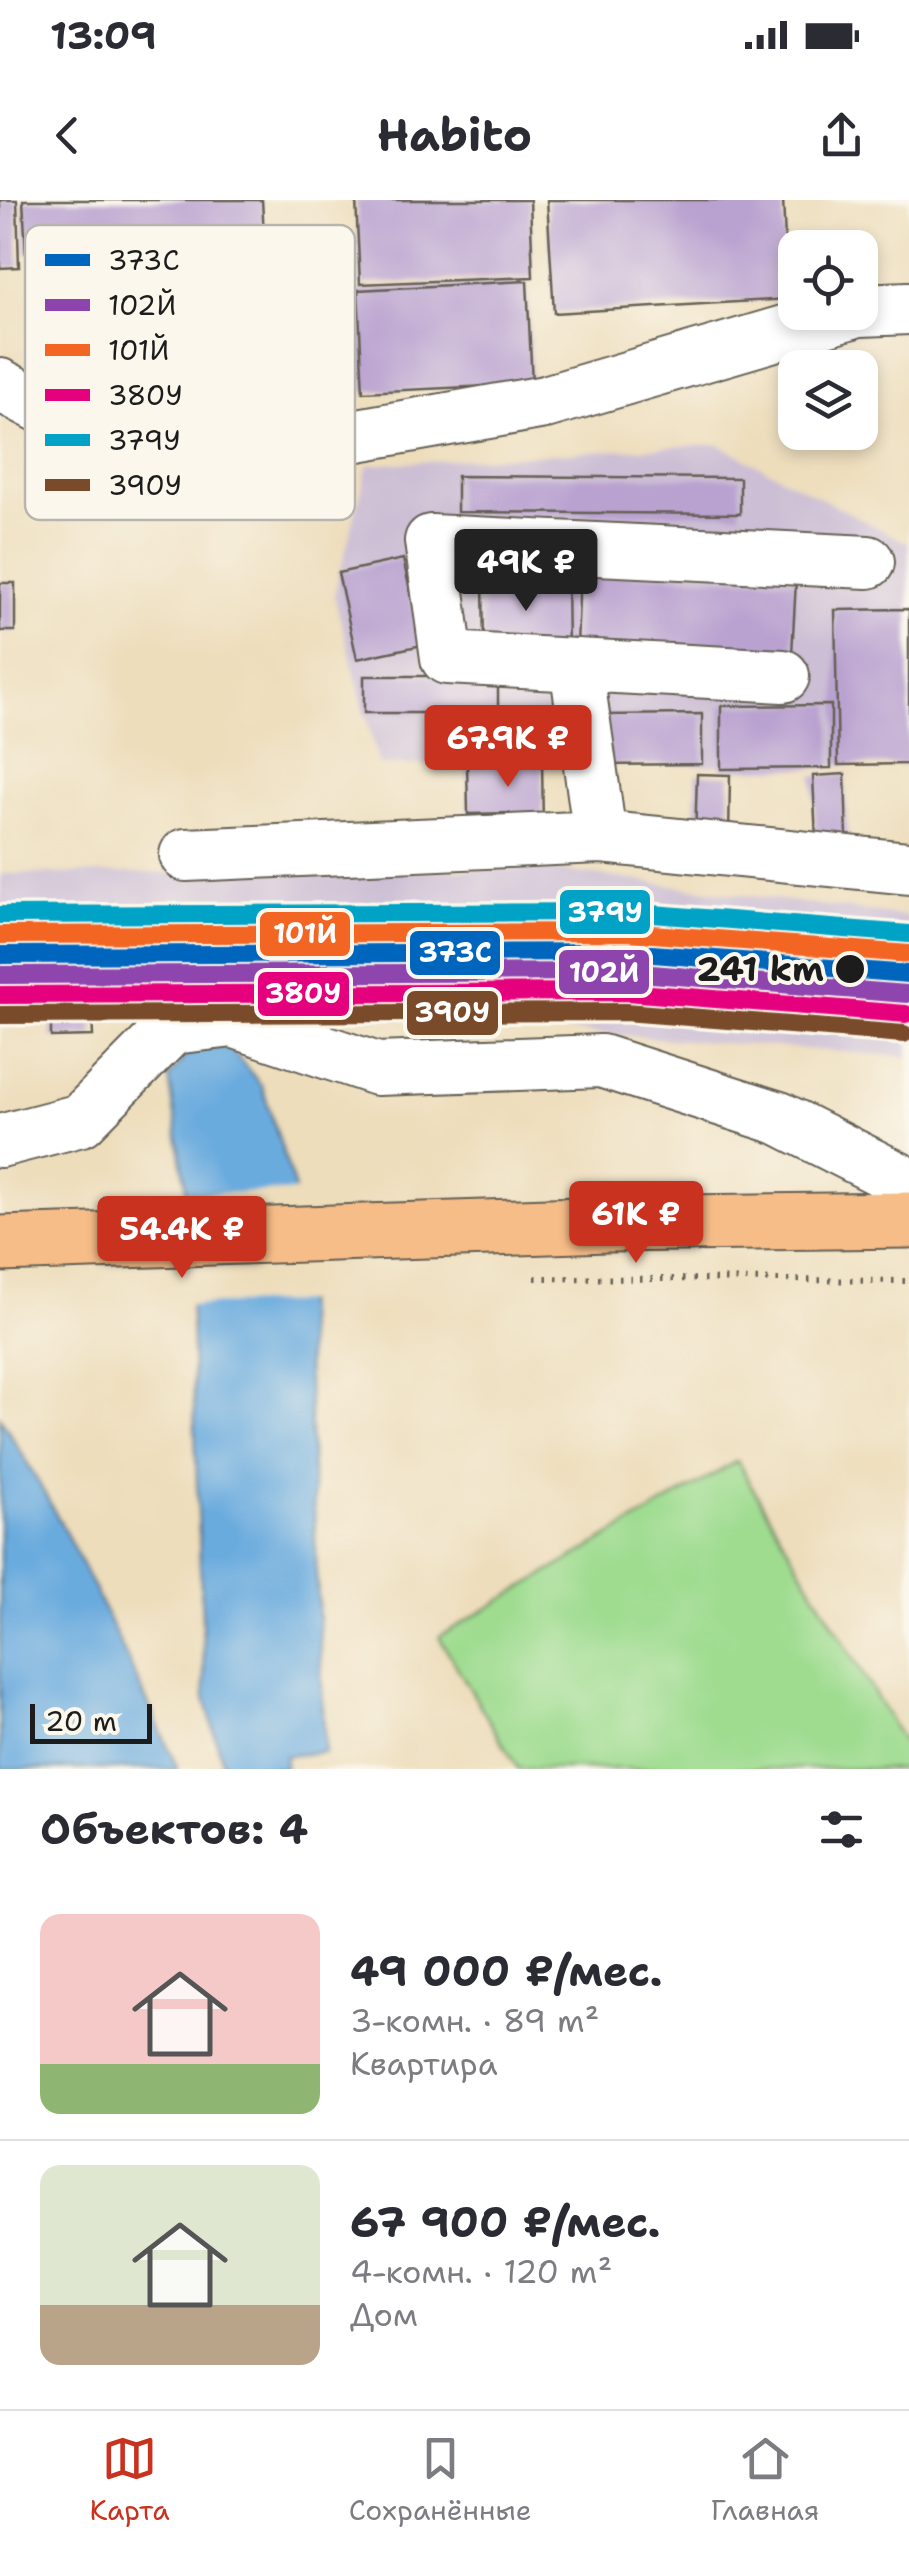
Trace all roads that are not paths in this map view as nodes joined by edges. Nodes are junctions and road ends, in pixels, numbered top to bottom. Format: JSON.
{"nodes":[{"id":1,"x":909,"y":308,"type":"edge"},
{"id":2,"x":878,"y":309,"type":"edge"},
{"id":3,"x":790,"y":330,"type":"edge"},
{"id":4,"x":0,"y":385,"type":"edge"},
{"id":5,"x":25,"y":398,"type":"edge"},
{"id":6,"x":355,"y":435,"type":"edge"},
{"id":7,"x":868,"y":562,"type":"dead end"},
{"id":8,"x":576,"y":664,"type":"junction"},
{"id":9,"x":783,"y":676,"type":"dead end"},
{"id":10,"x":600,"y":837,"type":"junction"},
{"id":11,"x":186,"y":855,"type":"dead end"},
{"id":12,"x":909,"y":868,"type":"edge"},
{"id":13,"x":0,"y":1141,"type":"edge"},
{"id":14,"x":909,"y":1184,"type":"edge"},
{"id":15,"x":896,"y":1215,"type":"edge"},
{"id":16,"x":0,"y":1244,"type":"edge"}],
"edges":[{"from":1,"to":2,"type":"lane"},
{"from":3,"to":6,"type":"lane"},
{"from":4,"to":5,"type":"lane"},
{"from":7,"to":8,"type":"lane"},
{"from":8,"to":9,"type":"lane"},
{"from":8,"to":10,"type":"lane"},
{"from":10,"to":11,"type":"lane"},
{"from":10,"to":12,"type":"lane"},
{"from":13,"to":14,"type":"lane"},
{"from":15,"to":16,"type":"main road"}]}
